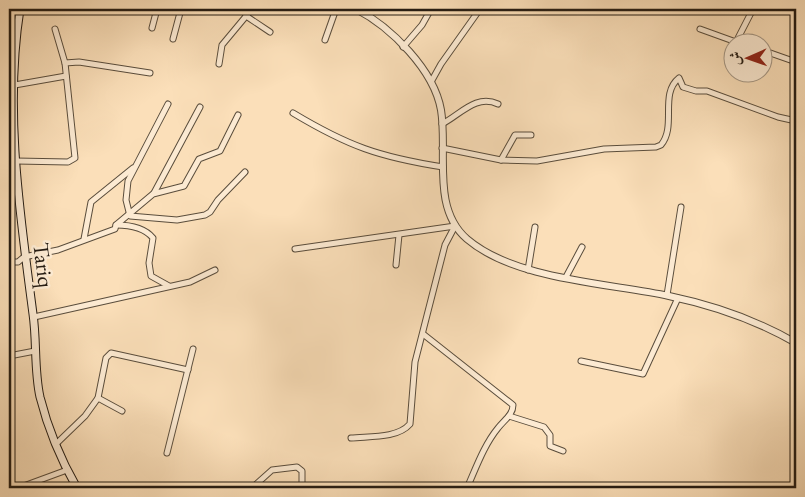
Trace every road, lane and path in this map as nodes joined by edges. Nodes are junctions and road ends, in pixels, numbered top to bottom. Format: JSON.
{"nodes":[{"id":1,"x":157,"y":9,"type":"edge"},
{"id":2,"x":181,"y":9,"type":"edge"},
{"id":3,"x":252,"y":9,"type":"edge"},
{"id":4,"x":336,"y":9,"type":"edge"},
{"id":5,"x":356,"y":9,"type":"edge"},
{"id":6,"x":431,"y":9,"type":"edge"},
{"id":7,"x":480,"y":9,"type":"edge"},
{"id":8,"x":753,"y":9,"type":"edge"},
{"id":9,"x":19,"y":11,"type":"edge"},
{"id":10,"x":9,"y":12,"type":"edge"},
{"id":11,"x":246,"y":16,"type":"junction"},
{"id":12,"x":152,"y":28,"type":"dead end"},
{"id":13,"x":55,"y":29,"type":"dead end"},
{"id":14,"x":700,"y":29,"type":"dead end"},
{"id":15,"x":270,"y":32,"type":"dead end"},
{"id":16,"x":742,"y":32,"type":"edge"},
{"id":17,"x":722,"y":37,"type":"edge"},
{"id":18,"x":173,"y":39,"type":"dead end"},
{"id":19,"x":325,"y":40,"type":"dead end"},
{"id":20,"x":403,"y":47,"type":"junction"},
{"id":21,"x":772,"y":54,"type":"edge"},
{"id":22,"x":796,"y":62,"type":"edge"},
{"id":23,"x":64,"y":63,"type":"junction"},
{"id":24,"x":219,"y":64,"type":"dead end"},
{"id":25,"x":150,"y":72,"type":"dead end"},
{"id":26,"x":66,"y":76,"type":"junction"},
{"id":27,"x":431,"y":82,"type":"junction"},
{"id":28,"x":11,"y":86,"type":"edge"},
{"id":29,"x":168,"y":104,"type":"dead end"},
{"id":30,"x":498,"y":104,"type":"dead end"},
{"id":31,"x":11,"y":106,"type":"edge"},
{"id":32,"x":200,"y":106,"type":"dead end"},
{"id":33,"x":293,"y":114,"type":"dead end"},
{"id":34,"x":238,"y":115,"type":"dead end"},
{"id":35,"x":796,"y":122,"type":"edge"},
{"id":36,"x":442,"y":124,"type":"junction"},
{"id":37,"x":531,"y":135,"type":"dead end"},
{"id":38,"x":442,"y":148,"type":"junction"},
{"id":39,"x":501,"y":160,"type":"junction"},
{"id":40,"x":16,"y":161,"type":"junction"},
{"id":41,"x":134,"y":167,"type":"junction"},
{"id":42,"x":443,"y":167,"type":"junction"},
{"id":43,"x":245,"y":172,"type":"dead end"},
{"id":44,"x":153,"y":194,"type":"junction"},
{"id":45,"x":681,"y":207,"type":"dead end"},
{"id":46,"x":130,"y":216,"type":"junction"},
{"id":47,"x":116,"y":225,"type":"junction"},
{"id":48,"x":455,"y":226,"type":"junction"},
{"id":49,"x":535,"y":227,"type":"dead end"},
{"id":50,"x":399,"y":235,"type":"junction"},
{"id":51,"x":84,"y":239,"type":"junction"},
{"id":52,"x":582,"y":247,"type":"dead end"},
{"id":53,"x":295,"y":249,"type":"dead end"},
{"id":54,"x":24,"y":256,"type":"junction"},
{"id":55,"x":9,"y":262,"type":"edge"},
{"id":56,"x":396,"y":265,"type":"dead end"},
{"id":57,"x":215,"y":270,"type":"dead end"},
{"id":58,"x":528,"y":270,"type":"junction"},
{"id":59,"x":566,"y":277,"type":"junction"},
{"id":60,"x":169,"y":286,"type":"junction"},
{"id":61,"x":667,"y":295,"type":"junction"},
{"id":62,"x":678,"y":298,"type":"junction"},
{"id":63,"x":34,"y":317,"type":"junction"},
{"id":64,"x":423,"y":334,"type":"junction"},
{"id":65,"x":796,"y":342,"type":"edge"},
{"id":66,"x":193,"y":350,"type":"dead end"},
{"id":67,"x":35,"y":351,"type":"junction"},
{"id":68,"x":9,"y":356,"type":"edge"},
{"id":69,"x":581,"y":361,"type":"dead end"},
{"id":70,"x":188,"y":370,"type":"junction"},
{"id":71,"x":98,"y":398,"type":"junction"},
{"id":72,"x":122,"y":411,"type":"dead end"},
{"id":73,"x":509,"y":416,"type":"junction"},
{"id":74,"x":351,"y":438,"type":"dead end"},
{"id":75,"x":56,"y":444,"type":"junction"},
{"id":76,"x":563,"y":451,"type":"dead end"},
{"id":77,"x":167,"y":453,"type":"dead end"},
{"id":78,"x":67,"y":470,"type":"junction"},
{"id":79,"x":18,"y":488,"type":"edge"},
{"id":80,"x":77,"y":488,"type":"edge"},
{"id":81,"x":252,"y":488,"type":"edge"},
{"id":82,"x":302,"y":488,"type":"edge"},
{"id":83,"x":467,"y":488,"type":"edge"}],
"edges":[{"from":1,"to":12,"type":"street"},
{"from":2,"to":18,"type":"street"},
{"from":3,"to":11,"type":"street"},
{"from":4,"to":19,"type":"street"},
{"from":5,"to":20,"type":"street"},
{"from":6,"to":20,"type":"street"},
{"from":7,"to":27,"type":"street"},
{"from":8,"to":16,"type":"street"},
{"from":9,"to":10,"type":"street"},
{"from":9,"to":28,"type":"main road","name":"Tariq"},
{"from":11,"to":15,"type":"street"},
{"from":11,"to":24,"type":"street"},
{"from":13,"to":23,"type":"street"},
{"from":14,"to":17,"type":"street"},
{"from":20,"to":27,"type":"street"},
{"from":21,"to":22,"type":"street"},
{"from":23,"to":25,"type":"street"},
{"from":23,"to":26,"type":"street"},
{"from":26,"to":28,"type":"street"},
{"from":26,"to":40,"type":"street"},
{"from":27,"to":36,"type":"street"},
{"from":28,"to":31,"type":"main road","name":"Tariq"},
{"from":29,"to":41,"type":"street"},
{"from":30,"to":36,"type":"street"},
{"from":31,"to":40,"type":"main road","name":"Tariq"},
{"from":32,"to":44,"type":"street"},
{"from":33,"to":42,"type":"street"},
{"from":34,"to":44,"type":"street"},
{"from":35,"to":39,"type":"street"},
{"from":36,"to":38,"type":"street"},
{"from":37,"to":39,"type":"street"},
{"from":38,"to":39,"type":"street"},
{"from":38,"to":42,"type":"street"},
{"from":40,"to":54,"type":"main road","name":"Tariq"},
{"from":41,"to":46,"type":"street"},
{"from":41,"to":51,"type":"street"},
{"from":42,"to":48,"type":"street"},
{"from":43,"to":46,"type":"street"},
{"from":44,"to":46,"type":"street"},
{"from":45,"to":61,"type":"street"},
{"from":46,"to":47,"type":"street"},
{"from":47,"to":51,"type":"street"},
{"from":47,"to":60,"type":"street"},
{"from":48,"to":50,"type":"street"},
{"from":48,"to":58,"type":"street"},
{"from":48,"to":64,"type":"street"},
{"from":49,"to":58,"type":"street"},
{"from":50,"to":53,"type":"street"},
{"from":50,"to":56,"type":"street"},
{"from":51,"to":54,"type":"street"},
{"from":52,"to":59,"type":"street"},
{"from":54,"to":55,"type":"street"},
{"from":54,"to":63,"type":"main road","name":"Tariq"},
{"from":57,"to":60,"type":"street"},
{"from":58,"to":59,"type":"street"},
{"from":59,"to":61,"type":"street"},
{"from":60,"to":63,"type":"street"},
{"from":61,"to":62,"type":"street"},
{"from":62,"to":65,"type":"street"},
{"from":62,"to":69,"type":"street"},
{"from":63,"to":67,"type":"main road","name":"Tariq"},
{"from":64,"to":73,"type":"street"},
{"from":64,"to":74,"type":"street"},
{"from":66,"to":70,"type":"street"},
{"from":67,"to":68,"type":"street"},
{"from":67,"to":75,"type":"main road","name":"Tariq"},
{"from":70,"to":71,"type":"street"},
{"from":70,"to":77,"type":"street"},
{"from":71,"to":72,"type":"street"},
{"from":71,"to":75,"type":"street"},
{"from":73,"to":76,"type":"street"},
{"from":73,"to":83,"type":"street"},
{"from":75,"to":78,"type":"main road","name":"Tariq"},
{"from":78,"to":79,"type":"street"},
{"from":78,"to":80,"type":"main road","name":"Tariq"},
{"from":81,"to":82,"type":"street"}]}
